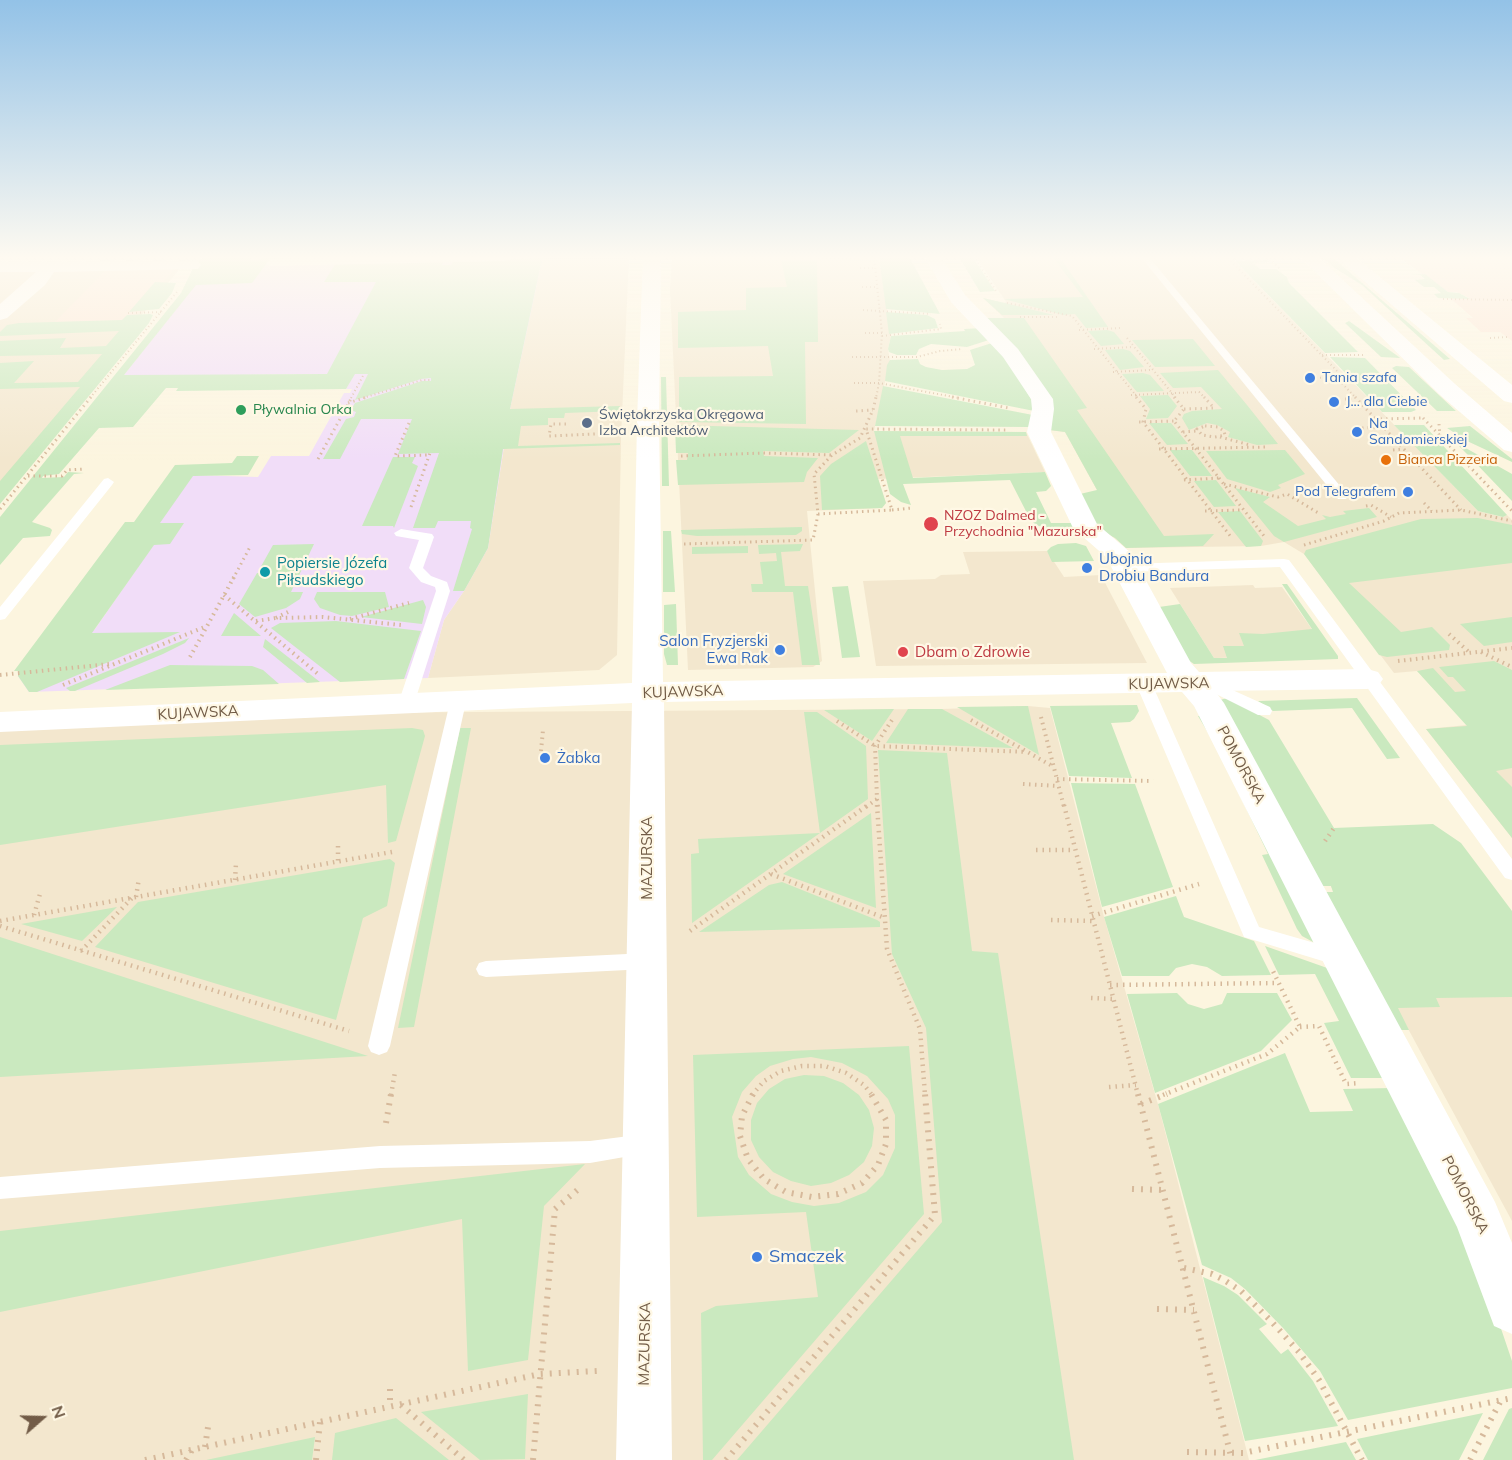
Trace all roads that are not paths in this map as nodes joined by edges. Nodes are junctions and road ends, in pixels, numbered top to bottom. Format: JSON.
{"nodes":[{"id":1,"x":650,"y":324,"type":"edge"},
{"id":2,"x":984,"y":324,"type":"edge"},
{"id":3,"x":1201,"y":324,"type":"edge"},
{"id":4,"x":1379,"y":324,"type":"edge"},
{"id":5,"x":1428,"y":324,"type":"edge"},
{"id":6,"x":1447,"y":389,"type":"junction"},
{"id":7,"x":1509,"y":391,"type":"edge"},
{"id":8,"x":1512,"y":445,"type":"edge"},
{"id":9,"x":108,"y":482,"type":"dead end"},
{"id":10,"x":1342,"y":496,"type":"dead end"},
{"id":11,"x":401,"y":533,"type":"road end"},
{"id":12,"x":1126,"y":568,"type":"junction"},
{"id":13,"x":0,"y":616,"type":"edge"},
{"id":14,"x":1367,"y":679,"type":"junction"},
{"id":15,"x":1199,"y":683,"type":"junction"},
{"id":16,"x":1144,"y":684,"type":"junction"},
{"id":17,"x":648,"y":693,"type":"junction"},
{"id":18,"x":458,"y":702,"type":"junction"},
{"id":19,"x":406,"y":704,"type":"junction"},
{"id":20,"x":1264,"y":711,"type":"dead end"},
{"id":21,"x":0,"y":722,"type":"edge"},
{"id":22,"x":1512,"y":873,"type":"edge"},
{"id":23,"x":1343,"y":959,"type":"junction"},
{"id":24,"x":647,"y":961,"type":"junction"},
{"id":25,"x":486,"y":969,"type":"dead end"},
{"id":26,"x":379,"y":1046,"type":"road end"},
{"id":27,"x":647,"y":1145,"type":"junction"},
{"id":28,"x":0,"y":1188,"type":"edge"},
{"id":29,"x":1512,"y":1308,"type":"edge"},
{"id":30,"x":644,"y":1460,"type":"edge"}],
"edges":[{"from":1,"to":17,"type":"street","name":"MAZURSKA"},
{"from":2,"to":12,"type":"street","name":"POMORSKA"},
{"from":3,"to":10,"type":"lane"},
{"from":4,"to":6,"type":"street"},
{"from":5,"to":7,"type":"street"},
{"from":6,"to":7,"type":"street"},
{"from":6,"to":8,"type":"street"},
{"from":9,"to":13,"type":"lane"},
{"from":11,"to":19,"type":"lane"},
{"from":12,"to":14,"type":"lane"},
{"from":12,"to":15,"type":"street","name":"POMORSKA"},
{"from":14,"to":15,"type":"street","name":"KUJAWSKA"},
{"from":14,"to":22,"type":"lane"},
{"from":15,"to":16,"type":"street","name":"KUJAWSKA"},
{"from":15,"to":20,"type":"lane"},
{"from":15,"to":23,"type":"street","name":"POMORSKA"},
{"from":16,"to":17,"type":"street","name":"KUJAWSKA"},
{"from":16,"to":23,"type":"lane"},
{"from":17,"to":18,"type":"street","name":"KUJAWSKA"},
{"from":17,"to":24,"type":"street","name":"MAZURSKA"},
{"from":18,"to":19,"type":"street","name":"KUJAWSKA"},
{"from":18,"to":26,"type":"lane"},
{"from":19,"to":21,"type":"street","name":"KUJAWSKA"},
{"from":23,"to":29,"type":"street","name":"POMORSKA"},
{"from":24,"to":25,"type":"lane"},
{"from":24,"to":27,"type":"street","name":"MAZURSKA"},
{"from":27,"to":28,"type":"lane"},
{"from":27,"to":30,"type":"street","name":"MAZURSKA"}]}
